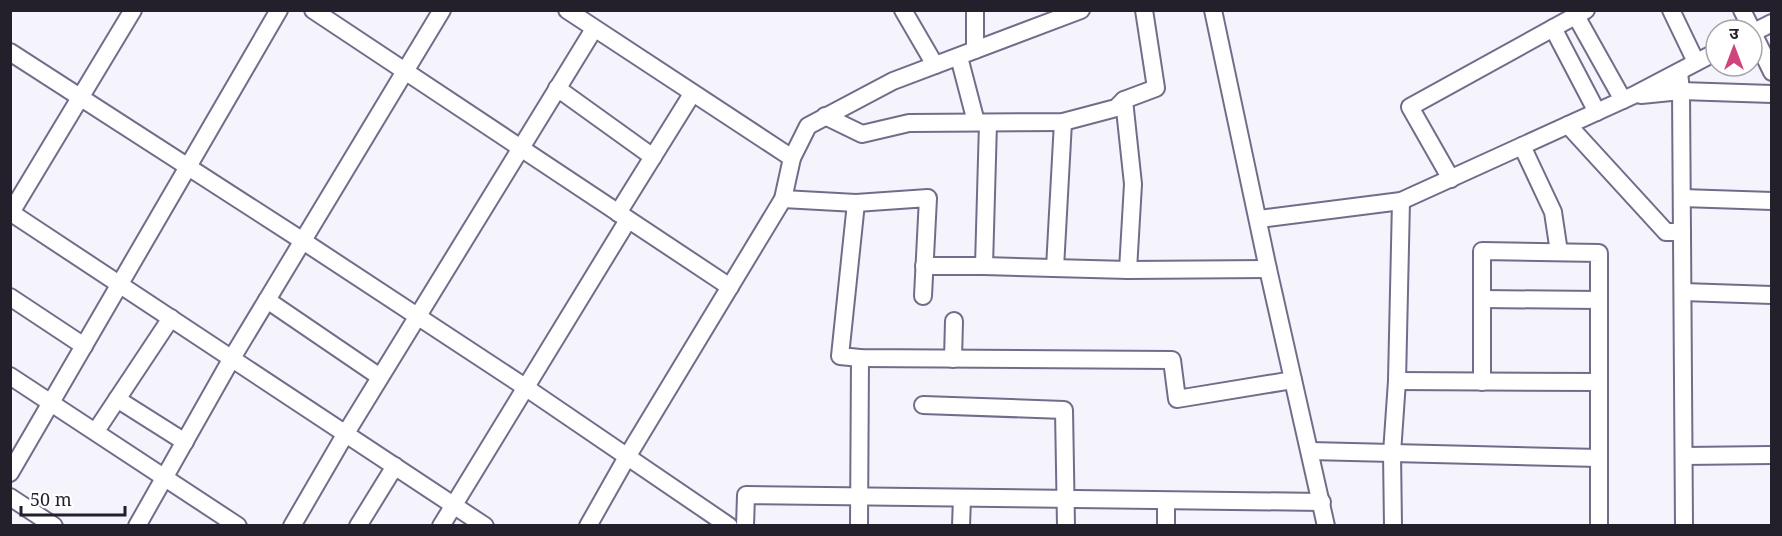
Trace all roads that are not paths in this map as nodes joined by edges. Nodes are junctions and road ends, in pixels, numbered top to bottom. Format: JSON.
{"nodes":[{"id":1,"x":133,"y":10,"type":"edge"},
{"id":2,"x":279,"y":10,"type":"edge"},
{"id":3,"x":313,"y":10,"type":"edge"},
{"id":4,"x":442,"y":10,"type":"edge"},
{"id":5,"x":567,"y":10,"type":"edge"},
{"id":6,"x":903,"y":10,"type":"edge"},
{"id":7,"x":975,"y":10,"type":"edge"},
{"id":8,"x":1081,"y":10,"type":"edge"},
{"id":9,"x":1144,"y":10,"type":"edge"},
{"id":10,"x":1213,"y":10,"type":"edge"},
{"id":11,"x":1671,"y":10,"type":"edge"},
{"id":12,"x":1581,"y":13,"type":"edge"},
{"id":13,"x":1059,"y":15,"type":"edge"},
{"id":14,"x":592,"y":21,"type":"edge"},
{"id":15,"x":1553,"y":28,"type":"junction"},
{"id":16,"x":975,"y":50,"type":"junction"},
{"id":17,"x":1764,"y":56,"type":"edge"},
{"id":18,"x":959,"y":57,"type":"junction"},
{"id":19,"x":13,"y":58,"type":"edge"},
{"id":20,"x":1704,"y":58,"type":"edge"},
{"id":21,"x":1696,"y":62,"type":"junction"},
{"id":22,"x":935,"y":65,"type":"junction"},
{"id":23,"x":405,"y":72,"type":"junction"},
{"id":24,"x":1678,"y":72,"type":"junction"},
{"id":25,"x":1772,"y":72,"type":"edge"},
{"id":26,"x":557,"y":88,"type":"junction"},
{"id":27,"x":1681,"y":91,"type":"junction"},
{"id":28,"x":692,"y":94,"type":"junction"},
{"id":29,"x":1772,"y":94,"type":"edge"},
{"id":30,"x":81,"y":97,"type":"junction"},
{"id":31,"x":1628,"y":98,"type":"junction"},
{"id":32,"x":1124,"y":100,"type":"junction"},
{"id":33,"x":1597,"y":112,"type":"junction"},
{"id":34,"x":825,"y":116,"type":"junction"},
{"id":35,"x":982,"y":122,"type":"junction"},
{"id":36,"x":1063,"y":122,"type":"junction"},
{"id":37,"x":1568,"y":125,"type":"junction"},
{"id":38,"x":1522,"y":146,"type":"junction"},
{"id":39,"x":520,"y":149,"type":"junction"},
{"id":40,"x":653,"y":157,"type":"junction"},
{"id":41,"x":792,"y":158,"type":"junction"},
{"id":42,"x":188,"y":167,"type":"junction"},
{"id":43,"x":1451,"y":179,"type":"junction"},
{"id":44,"x":1682,"y":198,"type":"junction"},
{"id":45,"x":783,"y":199,"type":"junction"},
{"id":46,"x":1401,"y":201,"type":"junction"},
{"id":47,"x":1772,"y":201,"type":"edge"},
{"id":48,"x":856,"y":203,"type":"junction"},
{"id":49,"x":11,"y":213,"type":"edge"},
{"id":50,"x":623,"y":217,"type":"junction"},
{"id":51,"x":1259,"y":219,"type":"junction"},
{"id":52,"x":1682,"y":232,"type":"junction"},
{"id":53,"x":303,"y":241,"type":"junction"},
{"id":54,"x":1559,"y":252,"type":"junction"},
{"id":55,"x":924,"y":266,"type":"junction"},
{"id":56,"x":984,"y":266,"type":"junction"},
{"id":57,"x":1055,"y":268,"type":"junction"},
{"id":58,"x":1268,"y":269,"type":"junction"},
{"id":59,"x":1128,"y":270,"type":"junction"},
{"id":60,"x":120,"y":284,"type":"junction"},
{"id":61,"x":730,"y":287,"type":"junction"},
{"id":62,"x":1683,"y":292,"type":"junction"},
{"id":63,"x":1772,"y":294,"type":"edge"},
{"id":64,"x":923,"y":296,"type":"dead end"},
{"id":65,"x":10,"y":297,"type":"edge"},
{"id":66,"x":1482,"y":298,"type":"junction"},
{"id":67,"x":267,"y":300,"type":"junction"},
{"id":68,"x":1599,"y":300,"type":"junction"},
{"id":69,"x":417,"y":316,"type":"junction"},
{"id":70,"x":171,"y":318,"type":"junction"},
{"id":71,"x":954,"y":321,"type":"dead end"},
{"id":72,"x":84,"y":346,"type":"junction"},
{"id":73,"x":232,"y":358,"type":"junction"},
{"id":74,"x":860,"y":358,"type":"junction"},
{"id":75,"x":953,"y":359,"type":"junction"},
{"id":76,"x":10,"y":376,"type":"edge"},
{"id":77,"x":380,"y":377,"type":"junction"},
{"id":78,"x":1293,"y":380,"type":"junction"},
{"id":79,"x":1397,"y":381,"type":"junction"},
{"id":80,"x":1482,"y":382,"type":"junction"},
{"id":81,"x":1599,"y":382,"type":"junction"},
{"id":82,"x":525,"y":387,"type":"junction"},
{"id":83,"x":117,"y":399,"type":"junction"},
{"id":84,"x":51,"y":402,"type":"junction"},
{"id":85,"x":923,"y":405,"type":"dead end"},
{"id":86,"x":96,"y":431,"type":"junction"},
{"id":87,"x":346,"y":433,"type":"junction"},
{"id":88,"x":185,"y":442,"type":"junction"},
{"id":89,"x":1310,"y":451,"type":"junction"},
{"id":90,"x":1392,"y":453,"type":"junction"},
{"id":91,"x":1772,"y":455,"type":"edge"},
{"id":92,"x":1684,"y":456,"type":"junction"},
{"id":93,"x":627,"y":457,"type":"junction"},
{"id":94,"x":1599,"y":458,"type":"junction"},
{"id":95,"x":395,"y":466,"type":"junction"},
{"id":96,"x":10,"y":473,"type":"edge"},
{"id":97,"x":165,"y":476,"type":"junction"},
{"id":98,"x":10,"y":497,"type":"edge"},
{"id":99,"x":860,"y":498,"type":"junction"},
{"id":100,"x":962,"y":498,"type":"junction"},
{"id":101,"x":1067,"y":499,"type":"junction"},
{"id":102,"x":1166,"y":501,"type":"junction"},
{"id":103,"x":1322,"y":502,"type":"junction"},
{"id":104,"x":454,"y":504,"type":"junction"},
{"id":105,"x":54,"y":525,"type":"edge"},
{"id":106,"x":137,"y":525,"type":"edge"},
{"id":107,"x":238,"y":525,"type":"edge"},
{"id":108,"x":292,"y":525,"type":"edge"},
{"id":109,"x":358,"y":525,"type":"edge"},
{"id":110,"x":441,"y":525,"type":"edge"},
{"id":111,"x":485,"y":525,"type":"edge"},
{"id":112,"x":588,"y":525,"type":"edge"},
{"id":113,"x":729,"y":525,"type":"edge"},
{"id":114,"x":745,"y":525,"type":"edge"},
{"id":115,"x":859,"y":525,"type":"edge"},
{"id":116,"x":961,"y":525,"type":"edge"},
{"id":117,"x":1066,"y":525,"type":"edge"},
{"id":118,"x":1166,"y":525,"type":"edge"},
{"id":119,"x":1326,"y":525,"type":"edge"},
{"id":120,"x":1393,"y":525,"type":"edge"},
{"id":121,"x":1410,"y":525,"type":"edge"},
{"id":122,"x":1599,"y":525,"type":"edge"},
{"id":123,"x":1684,"y":525,"type":"edge"}],
"edges":[{"from":1,"to":30,"type":"street"},
{"from":2,"to":42,"type":"street"},
{"from":3,"to":23,"type":"street"},
{"from":4,"to":23,"type":"street"},
{"from":5,"to":14,"type":"street"},
{"from":6,"to":22,"type":"street"},
{"from":7,"to":16,"type":"street"},
{"from":8,"to":13,"type":"street"},
{"from":9,"to":32,"type":"street"},
{"from":10,"to":51,"type":"street"},
{"from":11,"to":21,"type":"street"},
{"from":12,"to":15,"type":"street"},
{"from":12,"to":31,"type":"street"},
{"from":13,"to":16,"type":"street"},
{"from":14,"to":26,"type":"street"},
{"from":14,"to":28,"type":"street"},
{"from":15,"to":33,"type":"street"},
{"from":15,"to":43,"type":"street"},
{"from":16,"to":18,"type":"street"},
{"from":17,"to":25,"type":"street"},
{"from":18,"to":22,"type":"street"},
{"from":18,"to":35,"type":"street"},
{"from":19,"to":30,"type":"street"},
{"from":20,"to":21,"type":"street"},
{"from":21,"to":24,"type":"street"},
{"from":22,"to":34,"type":"street"},
{"from":23,"to":39,"type":"street"},
{"from":23,"to":53,"type":"street"},
{"from":24,"to":27,"type":"street"},
{"from":24,"to":31,"type":"street"},
{"from":26,"to":39,"type":"street"},
{"from":26,"to":40,"type":"street"},
{"from":27,"to":29,"type":"street"},
{"from":27,"to":31,"type":"street"},
{"from":27,"to":44,"type":"street"},
{"from":28,"to":40,"type":"street"},
{"from":28,"to":41,"type":"street"},
{"from":30,"to":42,"type":"street"},
{"from":30,"to":49,"type":"street"},
{"from":31,"to":33,"type":"street"},
{"from":32,"to":36,"type":"street"},
{"from":32,"to":59,"type":"street"},
{"from":33,"to":37,"type":"street"},
{"from":34,"to":35,"type":"street"},
{"from":34,"to":41,"type":"street"},
{"from":35,"to":36,"type":"street"},
{"from":35,"to":56,"type":"street"},
{"from":36,"to":57,"type":"street"},
{"from":37,"to":38,"type":"street"},
{"from":37,"to":52,"type":"street"},
{"from":38,"to":43,"type":"street"},
{"from":38,"to":54,"type":"street"},
{"from":39,"to":50,"type":"street"},
{"from":39,"to":69,"type":"street"},
{"from":40,"to":50,"type":"street"},
{"from":41,"to":45,"type":"street"},
{"from":42,"to":53,"type":"street"},
{"from":42,"to":60,"type":"street"},
{"from":43,"to":46,"type":"street"},
{"from":44,"to":47,"type":"street"},
{"from":44,"to":52,"type":"street"},
{"from":45,"to":48,"type":"street"},
{"from":45,"to":61,"type":"street"},
{"from":46,"to":51,"type":"street"},
{"from":46,"to":79,"type":"street"},
{"from":48,"to":55,"type":"street"},
{"from":48,"to":74,"type":"street"},
{"from":49,"to":60,"type":"street"},
{"from":50,"to":61,"type":"street"},
{"from":50,"to":82,"type":"street"},
{"from":51,"to":58,"type":"street"},
{"from":52,"to":62,"type":"street"},
{"from":53,"to":67,"type":"street"},
{"from":53,"to":69,"type":"street"},
{"from":54,"to":66,"type":"street"},
{"from":54,"to":68,"type":"street"},
{"from":55,"to":56,"type":"street"},
{"from":55,"to":64,"type":"street"},
{"from":56,"to":57,"type":"street"},
{"from":57,"to":59,"type":"street"},
{"from":58,"to":59,"type":"street"},
{"from":58,"to":78,"type":"street"},
{"from":60,"to":70,"type":"street"},
{"from":60,"to":72,"type":"street"},
{"from":61,"to":93,"type":"street"},
{"from":62,"to":63,"type":"street"},
{"from":62,"to":92,"type":"street"},
{"from":65,"to":72,"type":"street"},
{"from":66,"to":68,"type":"street"},
{"from":66,"to":80,"type":"street"},
{"from":67,"to":73,"type":"street"},
{"from":67,"to":77,"type":"street"},
{"from":68,"to":81,"type":"street"},
{"from":69,"to":77,"type":"street"},
{"from":69,"to":82,"type":"street"},
{"from":70,"to":73,"type":"street"},
{"from":70,"to":83,"type":"street"},
{"from":71,"to":75,"type":"street"},
{"from":72,"to":84,"type":"street"},
{"from":73,"to":87,"type":"street"},
{"from":73,"to":88,"type":"street"},
{"from":74,"to":75,"type":"street"},
{"from":74,"to":99,"type":"street"},
{"from":75,"to":78,"type":"street"},
{"from":76,"to":84,"type":"street"},
{"from":77,"to":87,"type":"street"},
{"from":78,"to":89,"type":"street"},
{"from":79,"to":80,"type":"street"},
{"from":79,"to":90,"type":"street"},
{"from":80,"to":81,"type":"street"},
{"from":81,"to":94,"type":"street"},
{"from":82,"to":93,"type":"street"},
{"from":82,"to":104,"type":"street"},
{"from":83,"to":86,"type":"street"},
{"from":83,"to":88,"type":"street"},
{"from":84,"to":86,"type":"street"},
{"from":84,"to":96,"type":"street"},
{"from":85,"to":101,"type":"street"},
{"from":86,"to":97,"type":"street"},
{"from":87,"to":95,"type":"street"},
{"from":87,"to":108,"type":"street"},
{"from":88,"to":97,"type":"street"},
{"from":89,"to":90,"type":"street"},
{"from":89,"to":103,"type":"street"},
{"from":90,"to":94,"type":"street"},
{"from":90,"to":120,"type":"street"},
{"from":91,"to":92,"type":"street"},
{"from":92,"to":123,"type":"street"},
{"from":93,"to":112,"type":"street"},
{"from":93,"to":113,"type":"street"},
{"from":94,"to":122,"type":"street"},
{"from":95,"to":104,"type":"street"},
{"from":95,"to":109,"type":"street"},
{"from":97,"to":106,"type":"street"},
{"from":97,"to":107,"type":"street"},
{"from":98,"to":105,"type":"street"},
{"from":99,"to":100,"type":"street"},
{"from":99,"to":114,"type":"street"},
{"from":99,"to":115,"type":"street"},
{"from":100,"to":101,"type":"street"},
{"from":100,"to":116,"type":"street"},
{"from":101,"to":102,"type":"street"},
{"from":101,"to":117,"type":"street"},
{"from":102,"to":103,"type":"street"},
{"from":102,"to":118,"type":"street"},
{"from":103,"to":119,"type":"street"},
{"from":104,"to":110,"type":"street"},
{"from":104,"to":111,"type":"street"},
{"from":120,"to":121,"type":"street"}]}
